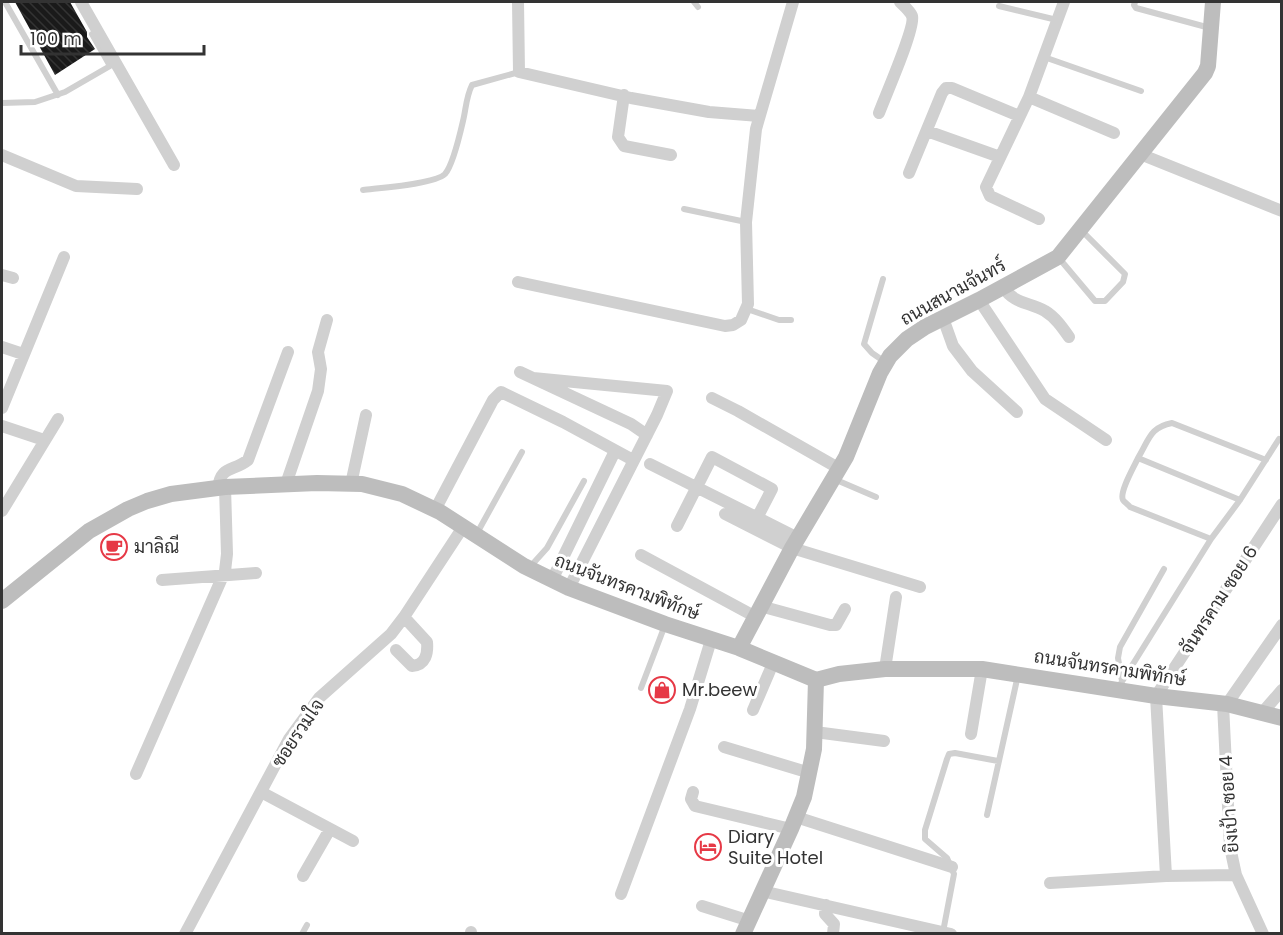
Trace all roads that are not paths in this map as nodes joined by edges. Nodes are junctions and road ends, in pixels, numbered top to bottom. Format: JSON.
{"nodes":[{"id":1,"x":5,"y":2,"type":"edge"},
{"id":2,"x":75,"y":2,"type":"edge"},
{"id":3,"x":81,"y":2,"type":"edge"},
{"id":4,"x":518,"y":2,"type":"edge"},
{"id":5,"x":793,"y":2,"type":"edge"},
{"id":6,"x":900,"y":2,"type":"edge"},
{"id":7,"x":1064,"y":2,"type":"edge"},
{"id":8,"x":1135,"y":2,"type":"edge"},
{"id":9,"x":1213,"y":2,"type":"edge"},
{"id":10,"x":999,"y":6,"type":"dead end"},
{"id":11,"x":1058,"y":20,"type":"junction"},
{"id":12,"x":1210,"y":28,"type":"junction"},
{"id":13,"x":1044,"y":57,"type":"junction"},
{"id":14,"x":519,"y":72,"type":"junction"},
{"id":15,"x":1141,"y":90,"type":"dead end"},
{"id":16,"x":58,"y":95,"type":"junction"},
{"id":17,"x":624,"y":95,"type":"junction"},
{"id":18,"x":1029,"y":97,"type":"junction"},
{"id":19,"x":2,"y":103,"type":"edge"},
{"id":20,"x":879,"y":113,"type":"dead end"},
{"id":21,"x":759,"y":116,"type":"junction"},
{"id":22,"x":1019,"y":116,"type":"junction"},
{"id":23,"x":927,"y":130,"type":"junction"},
{"id":24,"x":1114,"y":133,"type":"dead end"},
{"id":25,"x":1140,"y":154,"type":"junction"},
{"id":26,"x":2,"y":155,"type":"edge"},
{"id":27,"x":671,"y":155,"type":"dead end"},
{"id":28,"x":1000,"y":157,"type":"junction"},
{"id":29,"x":174,"y":165,"type":"dead end"},
{"id":30,"x":909,"y":173,"type":"dead end"},
{"id":31,"x":137,"y":189,"type":"dead end"},
{"id":32,"x":363,"y":190,"type":"dead end"},
{"id":33,"x":684,"y":208,"type":"dead end"},
{"id":34,"x":1281,"y":212,"type":"edge"},
{"id":35,"x":1039,"y":219,"type":"dead end"},
{"id":36,"x":746,"y":222,"type":"junction"},
{"id":37,"x":1080,"y":229,"type":"junction"},
{"id":38,"x":64,"y":257,"type":"dead end"},
{"id":39,"x":1058,"y":257,"type":"junction"},
{"id":40,"x":882,"y":279,"type":"dead end"},
{"id":41,"x":518,"y":282,"type":"dead end"},
{"id":42,"x":1003,"y":287,"type":"junction"},
{"id":43,"x":979,"y":300,"type":"junction"},
{"id":44,"x":747,"y":309,"type":"junction"},
{"id":45,"x":943,"y":318,"type":"junction"},
{"id":46,"x":327,"y":320,"type":"dead end"},
{"id":47,"x":791,"y":320,"type":"dead end"},
{"id":48,"x":1068,"y":337,"type":"dead end"},
{"id":49,"x":2,"y":347,"type":"edge"},
{"id":50,"x":288,"y":352,"type":"dead end"},
{"id":51,"x":23,"y":354,"type":"junction"},
{"id":52,"x":886,"y":363,"type":"junction"},
{"id":53,"x":520,"y":372,"type":"dead end"},
{"id":54,"x":533,"y":378,"type":"junction"},
{"id":55,"x":712,"y":398,"type":"dead end"},
{"id":56,"x":2,"y":408,"type":"edge"},
{"id":57,"x":1017,"y":412,"type":"dead end"},
{"id":58,"x":366,"y":415,"type":"dead end"},
{"id":59,"x":58,"y":419,"type":"dead end"},
{"id":60,"x":2,"y":426,"type":"edge"},
{"id":61,"x":647,"y":435,"type":"junction"},
{"id":62,"x":1279,"y":439,"type":"dead end"},
{"id":63,"x":44,"y":440,"type":"junction"},
{"id":64,"x":1106,"y":440,"type":"dead end"},
{"id":65,"x":615,"y":451,"type":"junction"},
{"id":66,"x":522,"y":452,"type":"dead end"},
{"id":67,"x":1138,"y":458,"type":"junction"},
{"id":68,"x":633,"y":460,"type":"junction"},
{"id":69,"x":1266,"y":460,"type":"junction"},
{"id":70,"x":650,"y":464,"type":"dead end"},
{"id":71,"x":837,"y":474,"type":"junction"},
{"id":72,"x":584,"y":481,"type":"dead end"},
{"id":73,"x":286,"y":484,"type":"junction"},
{"id":74,"x":351,"y":484,"type":"junction"},
{"id":75,"x":221,"y":488,"type":"junction"},
{"id":76,"x":697,"y":488,"type":"junction"},
{"id":77,"x":876,"y":497,"type":"dead end"},
{"id":78,"x":1240,"y":500,"type":"junction"},
{"id":79,"x":1281,"y":504,"type":"edge"},
{"id":80,"x":435,"y":510,"type":"junction"},
{"id":81,"x":2,"y":511,"type":"edge"},
{"id":82,"x":725,"y":514,"type":"dead end"},
{"id":83,"x":757,"y":518,"type":"junction"},
{"id":84,"x":677,"y":526,"type":"dead end"},
{"id":85,"x":469,"y":532,"type":"junction"},
{"id":86,"x":1210,"y":539,"type":"junction"},
{"id":87,"x":795,"y":543,"type":"junction"},
{"id":88,"x":641,"y":555,"type":"dead end"},
{"id":89,"x":529,"y":568,"type":"junction"},
{"id":90,"x":1164,"y":569,"type":"dead end"},
{"id":91,"x":256,"y":573,"type":"dead end"},
{"id":92,"x":223,"y":576,"type":"junction"},
{"id":93,"x":162,"y":580,"type":"dead end"},
{"id":94,"x":552,"y":580,"type":"junction"},
{"id":95,"x":920,"y":587,"type":"dead end"},
{"id":96,"x":569,"y":588,"type":"junction"},
{"id":97,"x":896,"y":597,"type":"dead end"},
{"id":98,"x":2,"y":601,"type":"edge"},
{"id":99,"x":845,"y":609,"type":"dead end"},
{"id":100,"x":757,"y":611,"type":"junction"},
{"id":101,"x":404,"y":617,"type":"junction"},
{"id":102,"x":665,"y":624,"type":"junction"},
{"id":103,"x":1281,"y":625,"type":"edge"},
{"id":104,"x":711,"y":640,"type":"junction"},
{"id":105,"x":739,"y":648,"type":"junction"},
{"id":106,"x":396,"y":650,"type":"dead end"},
{"id":107,"x":774,"y":661,"type":"junction"},
{"id":108,"x":885,"y":669,"type":"junction"},
{"id":109,"x":982,"y":669,"type":"junction"},
{"id":110,"x":1018,"y":674,"type":"junction"},
{"id":111,"x":816,"y":680,"type":"junction"},
{"id":112,"x":1119,"y":686,"type":"junction"},
{"id":113,"x":641,"y":688,"type":"dead end"},
{"id":114,"x":1281,"y":690,"type":"edge"},
{"id":115,"x":1156,"y":696,"type":"junction"},
{"id":116,"x":1225,"y":704,"type":"junction"},
{"id":117,"x":753,"y":710,"type":"dead end"},
{"id":118,"x":1262,"y":713,"type":"junction"},
{"id":119,"x":1281,"y":718,"type":"edge"},
{"id":120,"x":815,"y":732,"type":"junction"},
{"id":121,"x":970,"y":734,"type":"dead end"},
{"id":122,"x":884,"y":741,"type":"dead end"},
{"id":123,"x":724,"y":747,"type":"dead end"},
{"id":124,"x":998,"y":760,"type":"junction"},
{"id":125,"x":810,"y":773,"type":"junction"},
{"id":126,"x":136,"y":774,"type":"dead end"},
{"id":127,"x":261,"y":792,"type":"junction"},
{"id":128,"x":693,"y":792,"type":"dead end"},
{"id":129,"x":987,"y":815,"type":"dead end"},
{"id":130,"x":793,"y":823,"type":"junction"},
{"id":131,"x":330,"y":829,"type":"junction"},
{"id":132,"x":353,"y":841,"type":"dead end"},
{"id":133,"x":952,"y":867,"type":"junction"},
{"id":134,"x":1236,"y":875,"type":"junction"},
{"id":135,"x":303,"y":876,"type":"dead end"},
{"id":136,"x":1166,"y":876,"type":"junction"},
{"id":137,"x":1050,"y":883,"type":"dead end"},
{"id":138,"x":762,"y":891,"type":"junction"},
{"id":139,"x":621,"y":894,"type":"dead end"},
{"id":140,"x":826,"y":905,"type":"junction"},
{"id":141,"x":702,"y":906,"type":"dead end"},
{"id":142,"x":307,"y":925,"type":"dead end"},
{"id":143,"x":746,"y":927,"type":"edge"},
{"id":144,"x":185,"y":933,"type":"edge"},
{"id":145,"x":302,"y":933,"type":"edge"},
{"id":146,"x":833,"y":933,"type":"edge"},
{"id":147,"x":947,"y":933,"type":"edge"},
{"id":148,"x":1263,"y":933,"type":"edge"}],
"edges":[{"from":1,"to":16,"type":"lane"},
{"from":2,"to":16,"type":"lane"},
{"from":3,"to":29,"type":"street"},
{"from":4,"to":14,"type":"street"},
{"from":5,"to":21,"type":"street"},
{"from":6,"to":20,"type":"street"},
{"from":7,"to":11,"type":"street"},
{"from":8,"to":12,"type":"lane"},
{"from":9,"to":12,"type":"street","name":"ถนนสนามจันทร์"},
{"from":10,"to":11,"type":"lane"},
{"from":11,"to":13,"type":"street"},
{"from":12,"to":25,"type":"street","name":"ถนนสนามจันทร์"},
{"from":13,"to":15,"type":"lane"},
{"from":13,"to":18,"type":"street"},
{"from":14,"to":17,"type":"street"},
{"from":14,"to":32,"type":"lane"},
{"from":16,"to":19,"type":"lane"},
{"from":17,"to":21,"type":"street"},
{"from":17,"to":27,"type":"street"},
{"from":18,"to":22,"type":"street"},
{"from":18,"to":24,"type":"street"},
{"from":21,"to":36,"type":"street"},
{"from":22,"to":23,"type":"street"},
{"from":22,"to":28,"type":"street"},
{"from":23,"to":28,"type":"street"},
{"from":23,"to":30,"type":"street"},
{"from":25,"to":34,"type":"street"},
{"from":25,"to":37,"type":"street","name":"ถนนสนามจันทร์"},
{"from":26,"to":31,"type":"street"},
{"from":28,"to":35,"type":"street"},
{"from":33,"to":36,"type":"lane"},
{"from":36,"to":44,"type":"street"},
{"from":37,"to":39,"type":"street","name":"ถนนสนามจันทร์"},
{"from":37,"to":39,"type":"lane"},
{"from":38,"to":51,"type":"street"},
{"from":39,"to":42,"type":"street","name":"ถนนสนามจันทร์"},
{"from":40,"to":52,"type":"lane"},
{"from":41,"to":44,"type":"street"},
{"from":42,"to":43,"type":"street","name":"ถนนสนามจันทร์"},
{"from":42,"to":48,"type":"street"},
{"from":43,"to":45,"type":"street","name":"ถนนสนามจันทร์"},
{"from":43,"to":64,"type":"street"},
{"from":44,"to":47,"type":"lane"},
{"from":45,"to":52,"type":"street","name":"ถนนสนามจันทร์"},
{"from":45,"to":57,"type":"street"},
{"from":46,"to":73,"type":"street"},
{"from":49,"to":51,"type":"street"},
{"from":50,"to":75,"type":"street"},
{"from":51,"to":56,"type":"street"},
{"from":52,"to":71,"type":"street","name":"ถนนสนามจันทร์"},
{"from":53,"to":54,"type":"street"},
{"from":54,"to":61,"type":"street"},
{"from":54,"to":61,"type":"street"},
{"from":55,"to":71,"type":"street"},
{"from":58,"to":74,"type":"street"},
{"from":59,"to":63,"type":"street"},
{"from":60,"to":63,"type":"street"},
{"from":61,"to":68,"type":"street"},
{"from":62,"to":69,"type":"lane"},
{"from":63,"to":81,"type":"street"},
{"from":65,"to":68,"type":"street"},
{"from":65,"to":80,"type":"street"},
{"from":65,"to":94,"type":"street"},
{"from":66,"to":85,"type":"lane"},
{"from":67,"to":69,"type":"lane"},
{"from":67,"to":78,"type":"lane"},
{"from":67,"to":86,"type":"lane"},
{"from":68,"to":96,"type":"street"},
{"from":69,"to":78,"type":"lane"},
{"from":70,"to":76,"type":"street"},
{"from":71,"to":77,"type":"lane"},
{"from":71,"to":87,"type":"street","name":"ถนนสนามจันทร์"},
{"from":72,"to":89,"type":"lane"},
{"from":73,"to":74,"type":"street","name":"ถนนจันทรคามพิทักษ์"},
{"from":73,"to":75,"type":"street","name":"ถนนจันทรคามพิทักษ์"},
{"from":74,"to":80,"type":"street","name":"ถนนจันทรคามพิทักษ์"},
{"from":75,"to":92,"type":"street"},
{"from":75,"to":98,"type":"street","name":"ถนนจันทรคามพิทักษ์"},
{"from":76,"to":83,"type":"street"},
{"from":76,"to":83,"type":"street"},
{"from":76,"to":84,"type":"street"},
{"from":78,"to":86,"type":"lane"},
{"from":79,"to":115,"type":"street","name":"จันทรคาม ซอย 6"},
{"from":80,"to":85,"type":"street","name":"ถนนจันทรคามพิทักษ์"},
{"from":82,"to":87,"type":"street"},
{"from":83,"to":87,"type":"street"},
{"from":85,"to":89,"type":"street","name":"ถนนจันทรคามพิทักษ์"},
{"from":85,"to":101,"type":"street","name":"ซอยรวมใจ"},
{"from":86,"to":112,"type":"lane"},
{"from":87,"to":95,"type":"street"},
{"from":87,"to":100,"type":"street","name":"ถนนสนามจันทร์"},
{"from":88,"to":100,"type":"street"},
{"from":89,"to":94,"type":"street","name":"ถนนจันทรคามพิทักษ์"},
{"from":90,"to":112,"type":"lane"},
{"from":91,"to":92,"type":"street"},
{"from":92,"to":93,"type":"street"},
{"from":92,"to":126,"type":"street"},
{"from":94,"to":96,"type":"street","name":"ถนนจันทรคามพิทักษ์"},
{"from":96,"to":102,"type":"street","name":"ถนนจันทรคามพิทักษ์"},
{"from":97,"to":108,"type":"street"},
{"from":99,"to":100,"type":"street"},
{"from":100,"to":105,"type":"street","name":"ถนนสนามจันทร์"},
{"from":101,"to":106,"type":"street"},
{"from":101,"to":127,"type":"street","name":"ซอยรวมใจ"},
{"from":102,"to":104,"type":"street","name":"ถนนจันทรคามพิทักษ์"},
{"from":102,"to":113,"type":"lane"},
{"from":103,"to":116,"type":"street"},
{"from":104,"to":105,"type":"street","name":"ถนนจันทรคามพิทักษ์"},
{"from":104,"to":139,"type":"street"},
{"from":105,"to":107,"type":"street","name":"ถนนจันทรคามพิทักษ์"},
{"from":107,"to":111,"type":"street","name":"ถนนจันทรคามพิทักษ์"},
{"from":107,"to":117,"type":"street"},
{"from":108,"to":109,"type":"street","name":"ถนนจันทรคามพิทักษ์"},
{"from":108,"to":111,"type":"street","name":"ถนนจันทรคามพิทักษ์"},
{"from":109,"to":110,"type":"street","name":"ถนนจันทรคามพิทักษ์"},
{"from":109,"to":121,"type":"street"},
{"from":110,"to":112,"type":"street","name":"ถนนจันทรคามพิทักษ์"},
{"from":110,"to":124,"type":"lane"},
{"from":111,"to":120,"type":"street"},
{"from":112,"to":115,"type":"street","name":"ถนนจันทรคามพิทักษ์"},
{"from":114,"to":118,"type":"street"},
{"from":115,"to":116,"type":"street","name":"ถนนจันทรคามพิทักษ์"},
{"from":115,"to":136,"type":"street"},
{"from":116,"to":118,"type":"street","name":"ถนนจันทรคามพิทักษ์"},
{"from":116,"to":134,"type":"street","name":"ยิงเป้า ซอย 4"},
{"from":118,"to":119,"type":"street","name":"ถนนจันทรคามพิทักษ์"},
{"from":120,"to":122,"type":"street"},
{"from":120,"to":125,"type":"street"},
{"from":123,"to":125,"type":"street"},
{"from":124,"to":129,"type":"lane"},
{"from":124,"to":133,"type":"lane"},
{"from":125,"to":130,"type":"street"},
{"from":127,"to":131,"type":"street"},
{"from":127,"to":144,"type":"street","name":"ซอยรวมใจ"},
{"from":128,"to":130,"type":"street"},
{"from":130,"to":133,"type":"street"},
{"from":130,"to":138,"type":"street"},
{"from":131,"to":132,"type":"street"},
{"from":131,"to":135,"type":"street"},
{"from":133,"to":147,"type":"lane"},
{"from":134,"to":136,"type":"street"},
{"from":134,"to":148,"type":"street","name":"ยิงเป้า ซอย 4"},
{"from":136,"to":137,"type":"street"},
{"from":138,"to":140,"type":"street"},
{"from":138,"to":143,"type":"street"},
{"from":140,"to":146,"type":"street"},
{"from":140,"to":147,"type":"street"},
{"from":141,"to":143,"type":"street"},
{"from":142,"to":145,"type":"lane"}]}
